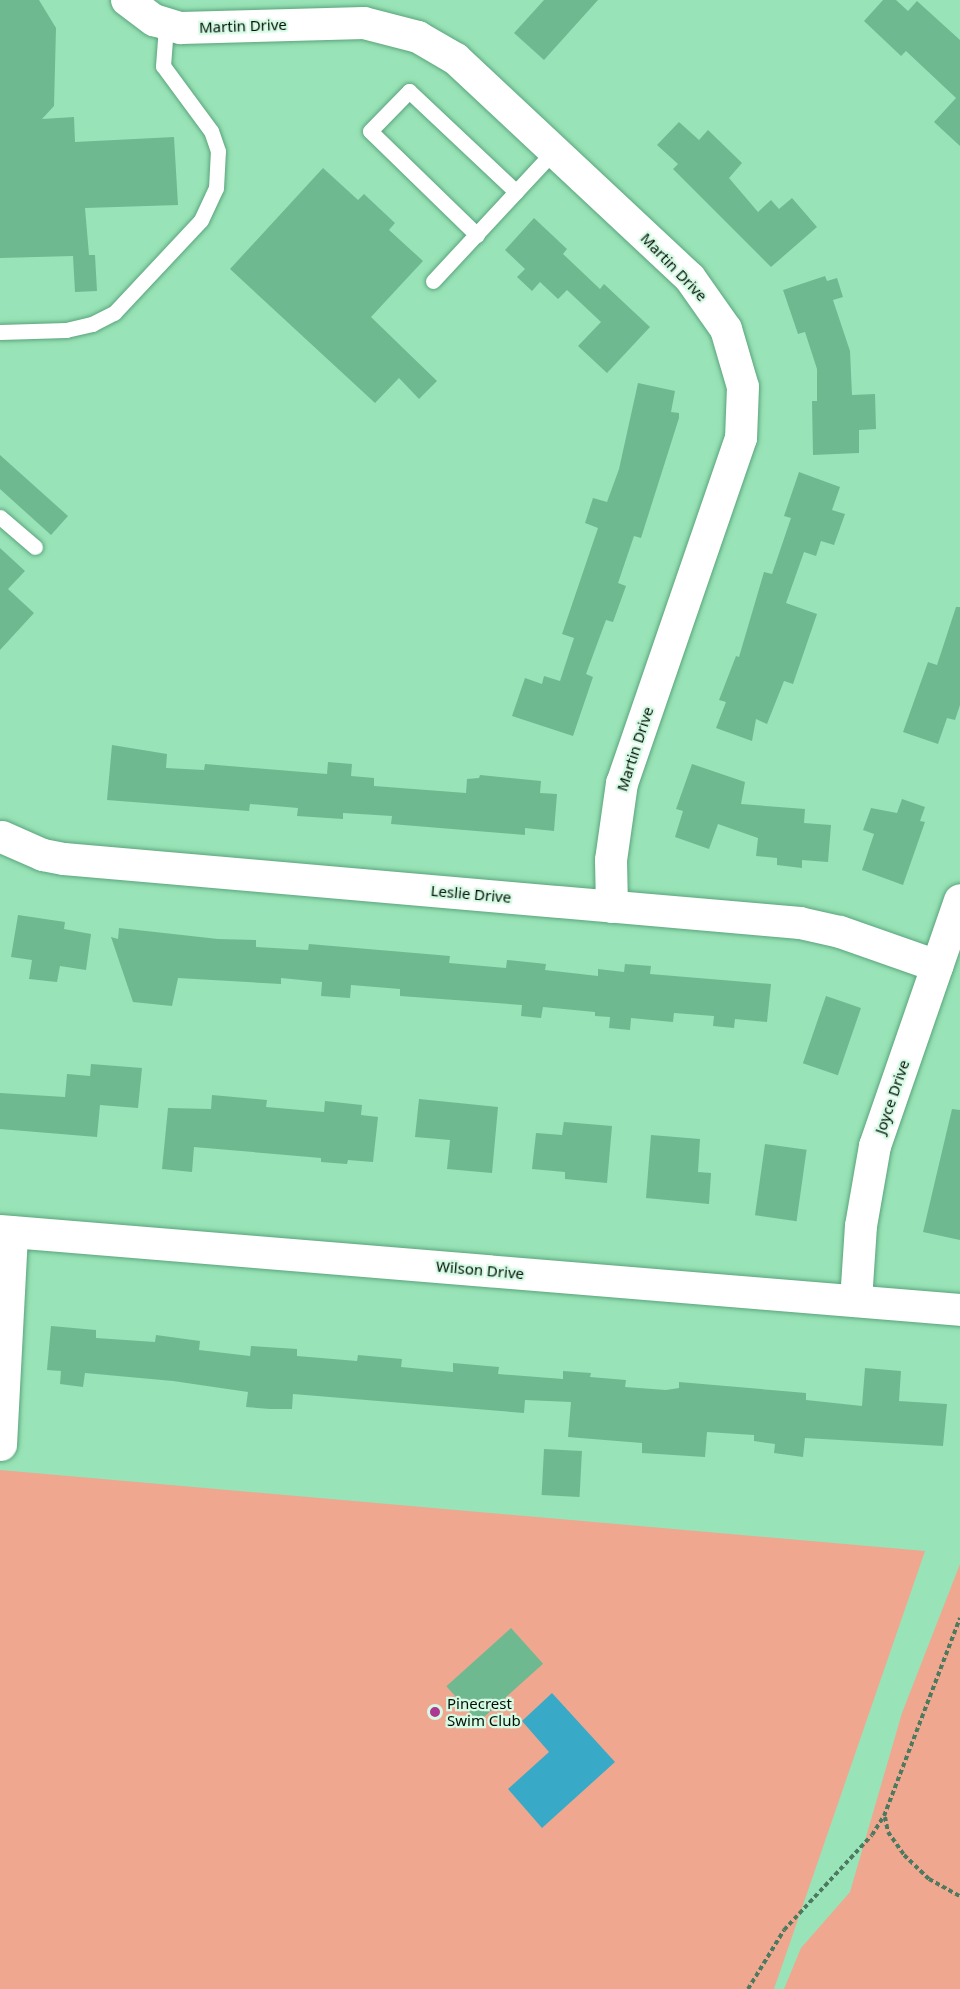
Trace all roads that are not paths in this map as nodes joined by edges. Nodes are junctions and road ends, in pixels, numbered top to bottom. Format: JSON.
{"nodes":[{"id":1,"x":127,"y":0,"type":"edge"},
{"id":2,"x":166,"y":26,"type":"junction"},
{"id":3,"x":554,"y":151,"type":"junction"},
{"id":4,"x":516,"y":192,"type":"junction"},
{"id":5,"x":477,"y":235,"type":"junction"},
{"id":6,"x":434,"y":281,"type":"dead end"},
{"id":7,"x":0,"y":332,"type":"edge"},
{"id":8,"x":0,"y":517,"type":"edge"},
{"id":9,"x":35,"y":547,"type":"dead end"},
{"id":10,"x":2,"y":837,"type":"dead end"},
{"id":11,"x":960,"y":900,"type":"edge"},
{"id":12,"x":612,"y":907,"type":"junction"},
{"id":13,"x":937,"y":966,"type":"junction"},
{"id":14,"x":6,"y":1231,"type":"edge"},
{"id":15,"x":856,"y":1301,"type":"junction"},
{"id":16,"x":960,"y":1310,"type":"edge"},
{"id":17,"x":1,"y":1445,"type":"edge"}],
"edges":[{"from":1,"to":2,"type":"street"},
{"from":2,"to":3,"type":"street","name":"Martin Drive"},
{"from":2,"to":7,"type":"lane"},
{"from":3,"to":4,"type":"lane"},
{"from":3,"to":12,"type":"street","name":"Martin Drive"},
{"from":4,"to":5,"type":"lane"},
{"from":4,"to":5,"type":"lane"},
{"from":5,"to":6,"type":"lane"},
{"from":8,"to":9,"type":"lane"},
{"from":10,"to":12,"type":"street","name":"Leslie Drive"},
{"from":11,"to":13,"type":"street","name":"Joyce Drive"},
{"from":12,"to":13,"type":"street","name":"Leslie Drive"},
{"from":13,"to":15,"type":"street","name":"Joyce Drive"},
{"from":14,"to":15,"type":"street","name":"Wilson Drive"},
{"from":14,"to":17,"type":"street"},
{"from":15,"to":16,"type":"street","name":"Wilson Drive"}]}
